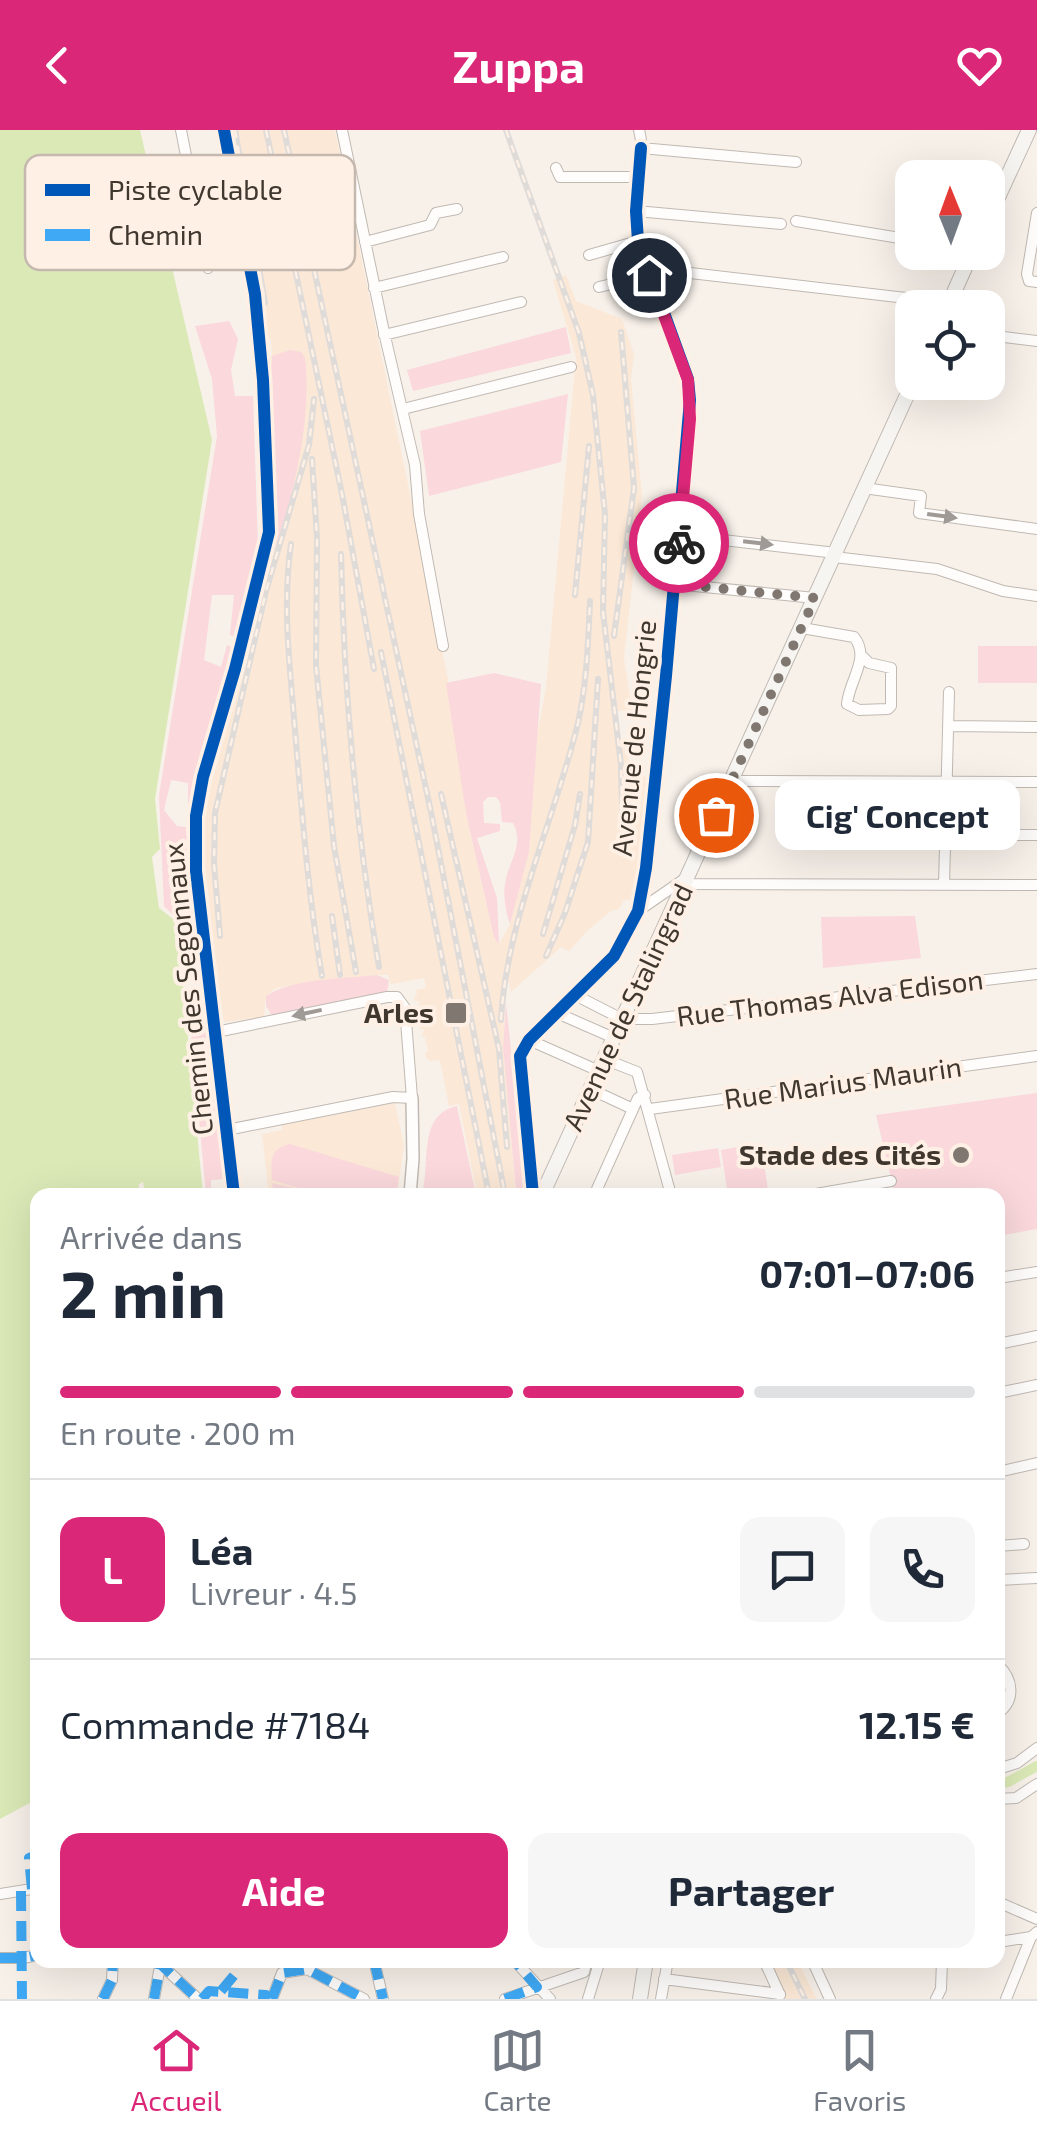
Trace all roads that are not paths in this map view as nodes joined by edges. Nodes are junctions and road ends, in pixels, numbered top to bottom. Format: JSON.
{"nodes":[{"id":1,"x":181,"y":130,"type":"edge"},
{"id":2,"x":224,"y":130,"type":"edge"},
{"id":3,"x":342,"y":130,"type":"edge"},
{"id":4,"x":638,"y":130,"type":"edge"},
{"id":5,"x":1028,"y":130,"type":"edge"},
{"id":6,"x":641,"y":148,"type":"junction"},
{"id":7,"x":186,"y":155,"type":"edge"},
{"id":8,"x":229,"y":155,"type":"edge"},
{"id":9,"x":347,"y":155,"type":"edge"},
{"id":10,"x":796,"y":162,"type":"dead end"},
{"id":11,"x":556,"y":168,"type":"dead end"},
{"id":12,"x":638,"y":177,"type":"junction"},
{"id":13,"x":1005,"y":181,"type":"edge"},
{"id":14,"x":355,"y":193,"type":"edge"},
{"id":15,"x":457,"y":208,"type":"dead end"},
{"id":16,"x":636,"y":211,"type":"junction"},
{"id":17,"x":1037,"y":214,"type":"edge"},
{"id":18,"x":796,"y":222,"type":"dead end"},
{"id":19,"x":781,"y":224,"type":"dead end"},
{"id":20,"x":895,"y":237,"type":"edge"},
{"id":21,"x":638,"y":240,"type":"junction"},
{"id":22,"x":365,"y":242,"type":"junction"},
{"id":23,"x":589,"y":254,"type":"dead end"},
{"id":24,"x":504,"y":256,"type":"dead end"},
{"id":25,"x":250,"y":270,"type":"edge"},
{"id":26,"x":648,"y":271,"type":"junction"},
{"id":27,"x":1033,"y":282,"type":"edge"},
{"id":28,"x":599,"y":287,"type":"dead end"},
{"id":29,"x":374,"y":288,"type":"junction"},
{"id":30,"x":895,"y":299,"type":"edge"},
{"id":31,"x":521,"y":302,"type":"dead end"},
{"id":32,"x":384,"y":335,"type":"junction"},
{"id":33,"x":1005,"y":336,"type":"edge"},
{"id":34,"x":1037,"y":341,"type":"edge"},
{"id":35,"x":572,"y":366,"type":"dead end"},
{"id":36,"x":905,"y":400,"type":"edge"},
{"id":37,"x":403,"y":408,"type":"junction"},
{"id":38,"x":864,"y":488,"type":"junction"},
{"id":39,"x":1037,"y":529,"type":"edge"},
{"id":40,"x":680,"y":535,"type":"junction"},
{"id":41,"x":835,"y":555,"type":"junction"},
{"id":42,"x":675,"y":584,"type":"junction"},
{"id":43,"x":1037,"y":596,"type":"edge"},
{"id":44,"x":815,"y":598,"type":"junction"},
{"id":45,"x":802,"y":628,"type":"junction"},
{"id":46,"x":443,"y":646,"type":"dead end"},
{"id":47,"x":862,"y":656,"type":"junction"},
{"id":48,"x":949,"y":692,"type":"dead end"},
{"id":49,"x":949,"y":726,"type":"junction"},
{"id":50,"x":1037,"y":727,"type":"edge"},
{"id":51,"x":732,"y":781,"type":"junction"},
{"id":52,"x":948,"y":782,"type":"junction"},
{"id":53,"x":1037,"y":782,"type":"edge"},
{"id":54,"x":1037,"y":835,"type":"edge"},
{"id":55,"x":944,"y":844,"type":"junction"},
{"id":56,"x":687,"y":880,"type":"junction"},
{"id":57,"x":944,"y":885,"type":"junction"},
{"id":58,"x":1037,"y":885,"type":"edge"},
{"id":59,"x":638,"y":910,"type":"junction"},
{"id":60,"x":662,"y":934,"type":"junction"},
{"id":61,"x":1037,"y":974,"type":"edge"},
{"id":62,"x":575,"y":995,"type":"junction"},
{"id":63,"x":557,"y":1013,"type":"junction"},
{"id":64,"x":622,"y":1019,"type":"junction"},
{"id":65,"x":216,"y":1032,"type":"junction"},
{"id":66,"x":614,"y":1038,"type":"junction"},
{"id":67,"x":530,"y":1040,"type":"junction"},
{"id":68,"x":1037,"y":1056,"type":"edge"},
{"id":69,"x":601,"y":1065,"type":"junction"},
{"id":70,"x":590,"y":1089,"type":"junction"},
{"id":71,"x":645,"y":1095,"type":"junction"},
{"id":72,"x":412,"y":1098,"type":"junction"},
{"id":73,"x":633,"y":1109,"type":"junction"},
{"id":74,"x":650,"y":1109,"type":"junction"},
{"id":75,"x":227,"y":1130,"type":"junction"},
{"id":76,"x":891,"y":1181,"type":"dead end"},
{"id":77,"x":233,"y":1188,"type":"edge"},
{"id":78,"x":411,"y":1188,"type":"edge"},
{"id":79,"x":532,"y":1188,"type":"edge"},
{"id":80,"x":545,"y":1188,"type":"edge"},
{"id":81,"x":597,"y":1188,"type":"edge"},
{"id":82,"x":669,"y":1188,"type":"edge"},
{"id":83,"x":850,"y":1188,"type":"edge"},
{"id":84,"x":1037,"y":1272,"type":"edge"},
{"id":85,"x":1005,"y":1277,"type":"edge"},
{"id":86,"x":1037,"y":1336,"type":"edge"},
{"id":87,"x":1005,"y":1343,"type":"edge"},
{"id":88,"x":1037,"y":1385,"type":"edge"},
{"id":89,"x":1005,"y":1392,"type":"edge"},
{"id":90,"x":1037,"y":1463,"type":"edge"},
{"id":91,"x":1005,"y":1470,"type":"edge"},
{"id":92,"x":1024,"y":1544,"type":"dead end"},
{"id":93,"x":1005,"y":1545,"type":"edge"},
{"id":94,"x":1037,"y":1578,"type":"edge"},
{"id":95,"x":1005,"y":1580,"type":"edge"},
{"id":96,"x":1005,"y":1672,"type":"edge"},
{"id":97,"x":1005,"y":1706,"type":"edge"},
{"id":98,"x":1037,"y":1748,"type":"edge"},
{"id":99,"x":1005,"y":1766,"type":"edge"},
{"id":100,"x":1037,"y":1784,"type":"edge"},
{"id":101,"x":1005,"y":1799,"type":"edge"},
{"id":102,"x":30,"y":1889,"type":"edge"},
{"id":103,"x":0,"y":1894,"type":"edge"},
{"id":104,"x":1005,"y":1905,"type":"edge"},
{"id":105,"x":1037,"y":1920,"type":"edge"},
{"id":106,"x":1034,"y":1934,"type":"edge"},
{"id":107,"x":1005,"y":1940,"type":"edge"},
{"id":108,"x":30,"y":1957,"type":"edge"},
{"id":109,"x":0,"y":1958,"type":"edge"},
{"id":110,"x":113,"y":1968,"type":"edge"},
{"id":111,"x":157,"y":1968,"type":"edge"},
{"id":112,"x":164,"y":1968,"type":"edge"},
{"id":113,"x":289,"y":1968,"type":"edge"},
{"id":114,"x":314,"y":1968,"type":"edge"},
{"id":115,"x":376,"y":1968,"type":"edge"},
{"id":116,"x":521,"y":1968,"type":"edge"},
{"id":117,"x":585,"y":1968,"type":"edge"},
{"id":118,"x":598,"y":1968,"type":"edge"},
{"id":119,"x":645,"y":1968,"type":"edge"},
{"id":120,"x":666,"y":1968,"type":"edge"},
{"id":121,"x":765,"y":1968,"type":"edge"},
{"id":122,"x":816,"y":1968,"type":"edge"},
{"id":123,"x":942,"y":1968,"type":"edge"},
{"id":124,"x":664,"y":1978,"type":"junction"},
{"id":125,"x":536,"y":1987,"type":"junction"},
{"id":126,"x":781,"y":1996,"type":"edge"},
{"id":127,"x":103,"y":1999,"type":"edge"},
{"id":128,"x":154,"y":1999,"type":"edge"},
{"id":129,"x":198,"y":1999,"type":"edge"},
{"id":130,"x":272,"y":1999,"type":"edge"},
{"id":131,"x":364,"y":1999,"type":"edge"},
{"id":132,"x":383,"y":1999,"type":"edge"},
{"id":133,"x":505,"y":1999,"type":"edge"},
{"id":134,"x":550,"y":1999,"type":"edge"},
{"id":135,"x":588,"y":1999,"type":"edge"},
{"id":136,"x":640,"y":1999,"type":"edge"},
{"id":137,"x":660,"y":1999,"type":"edge"},
{"id":138,"x":830,"y":1999,"type":"edge"},
{"id":139,"x":936,"y":1999,"type":"edge"},
{"id":140,"x":1006,"y":1999,"type":"edge"}],
"edges":[{"from":1,"to":7,"type":"street"},
{"from":2,"to":8,"type":"street","name":"Chemin des Segonnaux"},
{"from":3,"to":9,"type":"street"},
{"from":4,"to":6,"type":"street","name":"Avenue de Hongrie"},
{"from":5,"to":13,"type":"main road"},
{"from":6,"to":10,"type":"street"},
{"from":6,"to":12,"type":"street","name":"Avenue de Hongrie"},
{"from":11,"to":12,"type":"street"},
{"from":12,"to":16,"type":"street","name":"Avenue de Hongrie"},
{"from":14,"to":22,"type":"street"},
{"from":15,"to":22,"type":"street"},
{"from":16,"to":19,"type":"street"},
{"from":16,"to":21,"type":"street","name":"Avenue de Hongrie"},
{"from":17,"to":27,"type":"street"},
{"from":18,"to":20,"type":"street"},
{"from":21,"to":23,"type":"street"},
{"from":21,"to":26,"type":"street","name":"Avenue de Hongrie"},
{"from":22,"to":29,"type":"street"},
{"from":24,"to":29,"type":"street"},
{"from":25,"to":65,"type":"street","name":"Chemin des Segonnaux"},
{"from":26,"to":28,"type":"street"},
{"from":26,"to":30,"type":"street"},
{"from":26,"to":40,"type":"street","name":"Avenue de Hongrie"},
{"from":29,"to":32,"type":"street"},
{"from":31,"to":32,"type":"street"},
{"from":32,"to":37,"type":"street"},
{"from":33,"to":34,"type":"street"},
{"from":35,"to":37,"type":"street"},
{"from":36,"to":38,"type":"main road","name":"Avenue de Stalingrad"},
{"from":37,"to":46,"type":"street"},
{"from":38,"to":39,"type":"street","one_way":true},
{"from":38,"to":41,"type":"main road","name":"Avenue de Stalingrad"},
{"from":40,"to":41,"type":"street","one_way":true},
{"from":40,"to":42,"type":"street","name":"Avenue de Hongrie"},
{"from":41,"to":43,"type":"street"},
{"from":41,"to":44,"type":"main road","name":"Avenue de Stalingrad"},
{"from":42,"to":44,"type":"street"},
{"from":42,"to":59,"type":"street","name":"Avenue de Hongrie"},
{"from":44,"to":45,"type":"main road","name":"Avenue de Stalingrad"},
{"from":45,"to":47,"type":"street"},
{"from":45,"to":51,"type":"main road","name":"Avenue de Stalingrad"},
{"from":47,"to":47,"type":"street"},
{"from":48,"to":49,"type":"street"},
{"from":49,"to":50,"type":"street"},
{"from":49,"to":52,"type":"street"},
{"from":51,"to":52,"type":"street"},
{"from":51,"to":56,"type":"main road","name":"Avenue de Stalingrad"},
{"from":52,"to":53,"type":"street"},
{"from":52,"to":55,"type":"street"},
{"from":54,"to":55,"type":"street"},
{"from":55,"to":57,"type":"street"},
{"from":56,"to":57,"type":"street"},
{"from":56,"to":59,"type":"street"},
{"from":56,"to":60,"type":"main road","name":"Avenue de Stalingrad"},
{"from":57,"to":58,"type":"street"},
{"from":59,"to":60,"type":"street"},
{"from":59,"to":62,"type":"street","name":"Avenue de Hongrie"},
{"from":60,"to":64,"type":"main road","name":"Avenue de Stalingrad"},
{"from":61,"to":64,"type":"street","name":"Rue Thomas Alva Edison"},
{"from":62,"to":63,"type":"street","name":"Avenue de Hongrie"},
{"from":62,"to":64,"type":"street"},
{"from":63,"to":66,"type":"street"},
{"from":63,"to":67,"type":"street","name":"Avenue de Hongrie"},
{"from":64,"to":66,"type":"main road","name":"Avenue de Stalingrad"},
{"from":72,"to":65,"type":"street","one_way":true},
{"from":65,"to":75,"type":"street","name":"Chemin des Segonnaux"},
{"from":66,"to":69,"type":"main road","name":"Avenue de Stalingrad"},
{"from":67,"to":69,"type":"street"},
{"from":67,"to":79,"type":"street"},
{"from":68,"to":74,"type":"street","name":"Rue Marius Maurin"},
{"from":69,"to":70,"type":"main road","name":"Avenue de Stalingrad"},
{"from":69,"to":71,"type":"street"},
{"from":70,"to":73,"type":"street"},
{"from":70,"to":80,"type":"main road","name":"Avenue de Stalingrad"},
{"from":71,"to":73,"type":"street"},
{"from":71,"to":74,"type":"street"},
{"from":72,"to":75,"type":"street"},
{"from":72,"to":78,"type":"street"},
{"from":73,"to":81,"type":"street"},
{"from":74,"to":82,"type":"street"},
{"from":75,"to":77,"type":"street","name":"Chemin des Segonnaux"},
{"from":76,"to":83,"type":"street"},
{"from":84,"to":85,"type":"street"},
{"from":86,"to":87,"type":"street"},
{"from":88,"to":89,"type":"street"},
{"from":90,"to":91,"type":"street"},
{"from":92,"to":93,"type":"street"},
{"from":94,"to":95,"type":"street"},
{"from":96,"to":97,"type":"street"},
{"from":98,"to":99,"type":"street"},
{"from":100,"to":101,"type":"street"},
{"from":102,"to":103,"type":"street"},
{"from":104,"to":105,"type":"street"},
{"from":106,"to":107,"type":"street"},
{"from":106,"to":140,"type":"street"},
{"from":108,"to":109,"type":"street"},
{"from":110,"to":127,"type":"street"},
{"from":111,"to":128,"type":"street"},
{"from":112,"to":129,"type":"street"},
{"from":113,"to":130,"type":"street"},
{"from":114,"to":131,"type":"street"},
{"from":115,"to":132,"type":"street"},
{"from":116,"to":125,"type":"street"},
{"from":117,"to":125,"type":"street"},
{"from":118,"to":135,"type":"street"},
{"from":119,"to":136,"type":"main road"},
{"from":120,"to":124,"type":"street"},
{"from":121,"to":126,"type":"street"},
{"from":122,"to":138,"type":"street"},
{"from":123,"to":139,"type":"street"},
{"from":124,"to":126,"type":"street"},
{"from":124,"to":137,"type":"street"},
{"from":125,"to":133,"type":"street"},
{"from":125,"to":134,"type":"street"}]}
